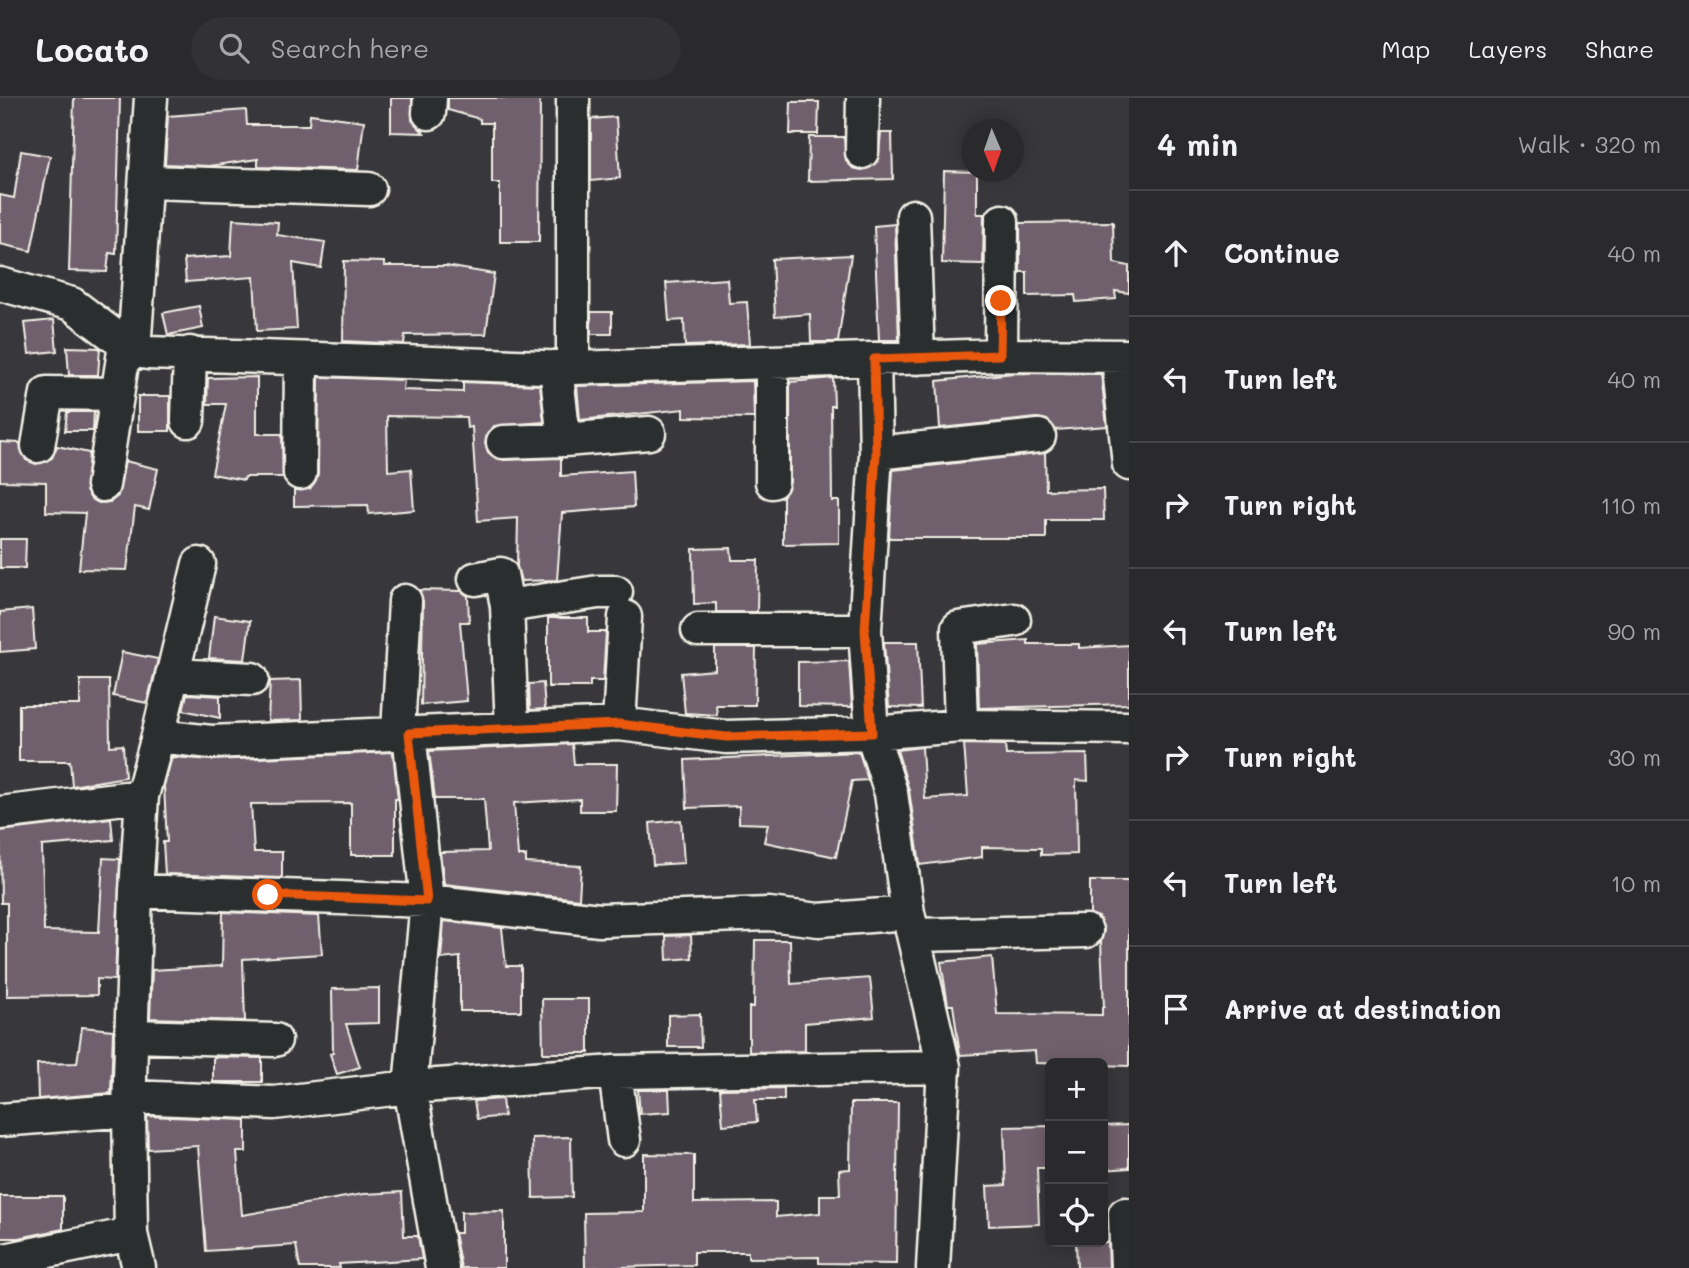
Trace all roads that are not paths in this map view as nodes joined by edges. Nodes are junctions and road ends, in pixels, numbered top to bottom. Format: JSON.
{"nodes":[{"id":1,"x":151,"y":98,"type":"edge"},
{"id":2,"x":573,"y":98,"type":"edge"},
{"id":3,"x":863,"y":98,"type":"edge"},
{"id":4,"x":862,"y":152,"type":"dead end"},
{"id":5,"x":148,"y":182,"type":"junction"},
{"id":6,"x":369,"y":189,"type":"dead end"},
{"id":7,"x":913,"y":216,"type":"dead end"},
{"id":8,"x":1002,"y":221,"type":"dead end"},
{"id":9,"x":0,"y":284,"type":"edge"},
{"id":10,"x":130,"y":348,"type":"junction"},
{"id":11,"x":190,"y":353,"type":"junction"},
{"id":12,"x":1000,"y":355,"type":"junction"},
{"id":13,"x":1123,"y":357,"type":"edge"},
{"id":14,"x":918,"y":358,"type":"junction"},
{"id":15,"x":874,"y":359,"type":"junction"},
{"id":16,"x":301,"y":360,"type":"junction"},
{"id":17,"x":772,"y":363,"type":"junction"},
{"id":18,"x":564,"y":367,"type":"junction"},
{"id":19,"x":117,"y":394,"type":"junction"},
{"id":20,"x":188,"y":421,"type":"dead end"},
{"id":21,"x":649,"y":433,"type":"dead end"},
{"id":22,"x":1039,"y":436,"type":"dead end"},
{"id":23,"x":564,"y":440,"type":"junction"},
{"id":24,"x":503,"y":442,"type":"dead end"},
{"id":25,"x":38,"y":446,"type":"dead end"},
{"id":26,"x":876,"y":453,"type":"junction"},
{"id":27,"x":1129,"y":464,"type":"edge"},
{"id":28,"x":300,"y":473,"type":"dead end"},
{"id":29,"x":772,"y":482,"type":"dead end"},
{"id":30,"x":103,"y":485,"type":"dead end"},
{"id":31,"x":199,"y":564,"type":"dead end"},
{"id":32,"x":475,"y":579,"type":"dead end"},
{"id":33,"x":405,"y":601,"type":"dead end"},
{"id":34,"x":507,"y":606,"type":"junction"},
{"id":35,"x":1014,"y":620,"type":"dead end"},
{"id":36,"x":698,"y":629,"type":"dead end"},
{"id":37,"x":865,"y":630,"type":"junction"},
{"id":38,"x":172,"y":675,"type":"junction"},
{"id":39,"x":252,"y":679,"type":"dead end"},
{"id":40,"x":619,"y":724,"type":"junction"},
{"id":41,"x":961,"y":726,"type":"junction"},
{"id":42,"x":1129,"y":728,"type":"edge"},
{"id":43,"x":512,"y":729,"type":"junction"},
{"id":44,"x":403,"y":733,"type":"junction"},
{"id":45,"x":872,"y":733,"type":"junction"},
{"id":46,"x":158,"y":736,"type":"junction"},
{"id":47,"x":142,"y":796,"type":"junction"},
{"id":48,"x":0,"y":813,"type":"edge"},
{"id":49,"x":136,"y":891,"type":"junction"},
{"id":50,"x":427,"y":901,"type":"junction"},
{"id":51,"x":911,"y":924,"type":"junction"},
{"id":52,"x":1086,"y":931,"type":"dead end"},
{"id":53,"x":131,"y":1036,"type":"junction"},
{"id":54,"x":275,"y":1040,"type":"dead end"},
{"id":55,"x":944,"y":1067,"type":"junction"},
{"id":56,"x":615,"y":1072,"type":"junction"},
{"id":57,"x":410,"y":1087,"type":"junction"},
{"id":58,"x":129,"y":1104,"type":"junction"},
{"id":59,"x":0,"y":1120,"type":"edge"},
{"id":60,"x":624,"y":1140,"type":"dead end"},
{"id":61,"x":1125,"y":1214,"type":"dead end"},
{"id":62,"x":131,"y":1234,"type":"junction"},
{"id":63,"x":0,"y":1261,"type":"edge"},
{"id":64,"x":139,"y":1268,"type":"edge"},
{"id":65,"x":442,"y":1268,"type":"edge"},
{"id":66,"x":933,"y":1268,"type":"edge"},
{"id":67,"x":1127,"y":1268,"type":"edge"}],
"edges":[{"from":1,"to":5,"type":"street"},
{"from":2,"to":18,"type":"street"},
{"from":3,"to":4,"type":"street"},
{"from":5,"to":6,"type":"street"},
{"from":5,"to":10,"type":"street"},
{"from":7,"to":14,"type":"street"},
{"from":8,"to":12,"type":"street"},
{"from":9,"to":10,"type":"street"},
{"from":10,"to":11,"type":"street"},
{"from":10,"to":19,"type":"street"},
{"from":11,"to":16,"type":"street"},
{"from":11,"to":20,"type":"street"},
{"from":12,"to":13,"type":"street"},
{"from":12,"to":14,"type":"street"},
{"from":13,"to":27,"type":"street"},
{"from":14,"to":15,"type":"street"},
{"from":15,"to":17,"type":"street"},
{"from":15,"to":26,"type":"street"},
{"from":16,"to":18,"type":"street"},
{"from":16,"to":28,"type":"street"},
{"from":17,"to":18,"type":"street"},
{"from":17,"to":29,"type":"street"},
{"from":18,"to":23,"type":"street"},
{"from":19,"to":25,"type":"street"},
{"from":19,"to":30,"type":"street"},
{"from":21,"to":23,"type":"street"},
{"from":22,"to":26,"type":"street"},
{"from":23,"to":24,"type":"street"},
{"from":26,"to":37,"type":"street"},
{"from":31,"to":38,"type":"street"},
{"from":32,"to":34,"type":"street"},
{"from":33,"to":44,"type":"street"},
{"from":34,"to":40,"type":"street"},
{"from":34,"to":43,"type":"street"},
{"from":35,"to":41,"type":"street"},
{"from":36,"to":37,"type":"street"},
{"from":37,"to":45,"type":"street"},
{"from":38,"to":39,"type":"street"},
{"from":38,"to":46,"type":"street"},
{"from":40,"to":43,"type":"street"},
{"from":40,"to":45,"type":"street"},
{"from":41,"to":42,"type":"street"},
{"from":41,"to":45,"type":"street"},
{"from":43,"to":44,"type":"street"},
{"from":44,"to":46,"type":"street"},
{"from":44,"to":50,"type":"street"},
{"from":45,"to":51,"type":"street"},
{"from":46,"to":47,"type":"street"},
{"from":47,"to":48,"type":"street"},
{"from":47,"to":49,"type":"street"},
{"from":49,"to":50,"type":"street"},
{"from":49,"to":53,"type":"street"},
{"from":50,"to":51,"type":"street"},
{"from":50,"to":57,"type":"street"},
{"from":51,"to":52,"type":"street"},
{"from":51,"to":55,"type":"street"},
{"from":53,"to":54,"type":"street"},
{"from":53,"to":58,"type":"street"},
{"from":55,"to":56,"type":"street"},
{"from":55,"to":66,"type":"street"},
{"from":56,"to":57,"type":"street"},
{"from":56,"to":60,"type":"street"},
{"from":57,"to":58,"type":"street"},
{"from":57,"to":65,"type":"street"},
{"from":58,"to":59,"type":"street"},
{"from":58,"to":62,"type":"street"},
{"from":61,"to":67,"type":"street"},
{"from":62,"to":63,"type":"street"},
{"from":62,"to":64,"type":"street"}]}
